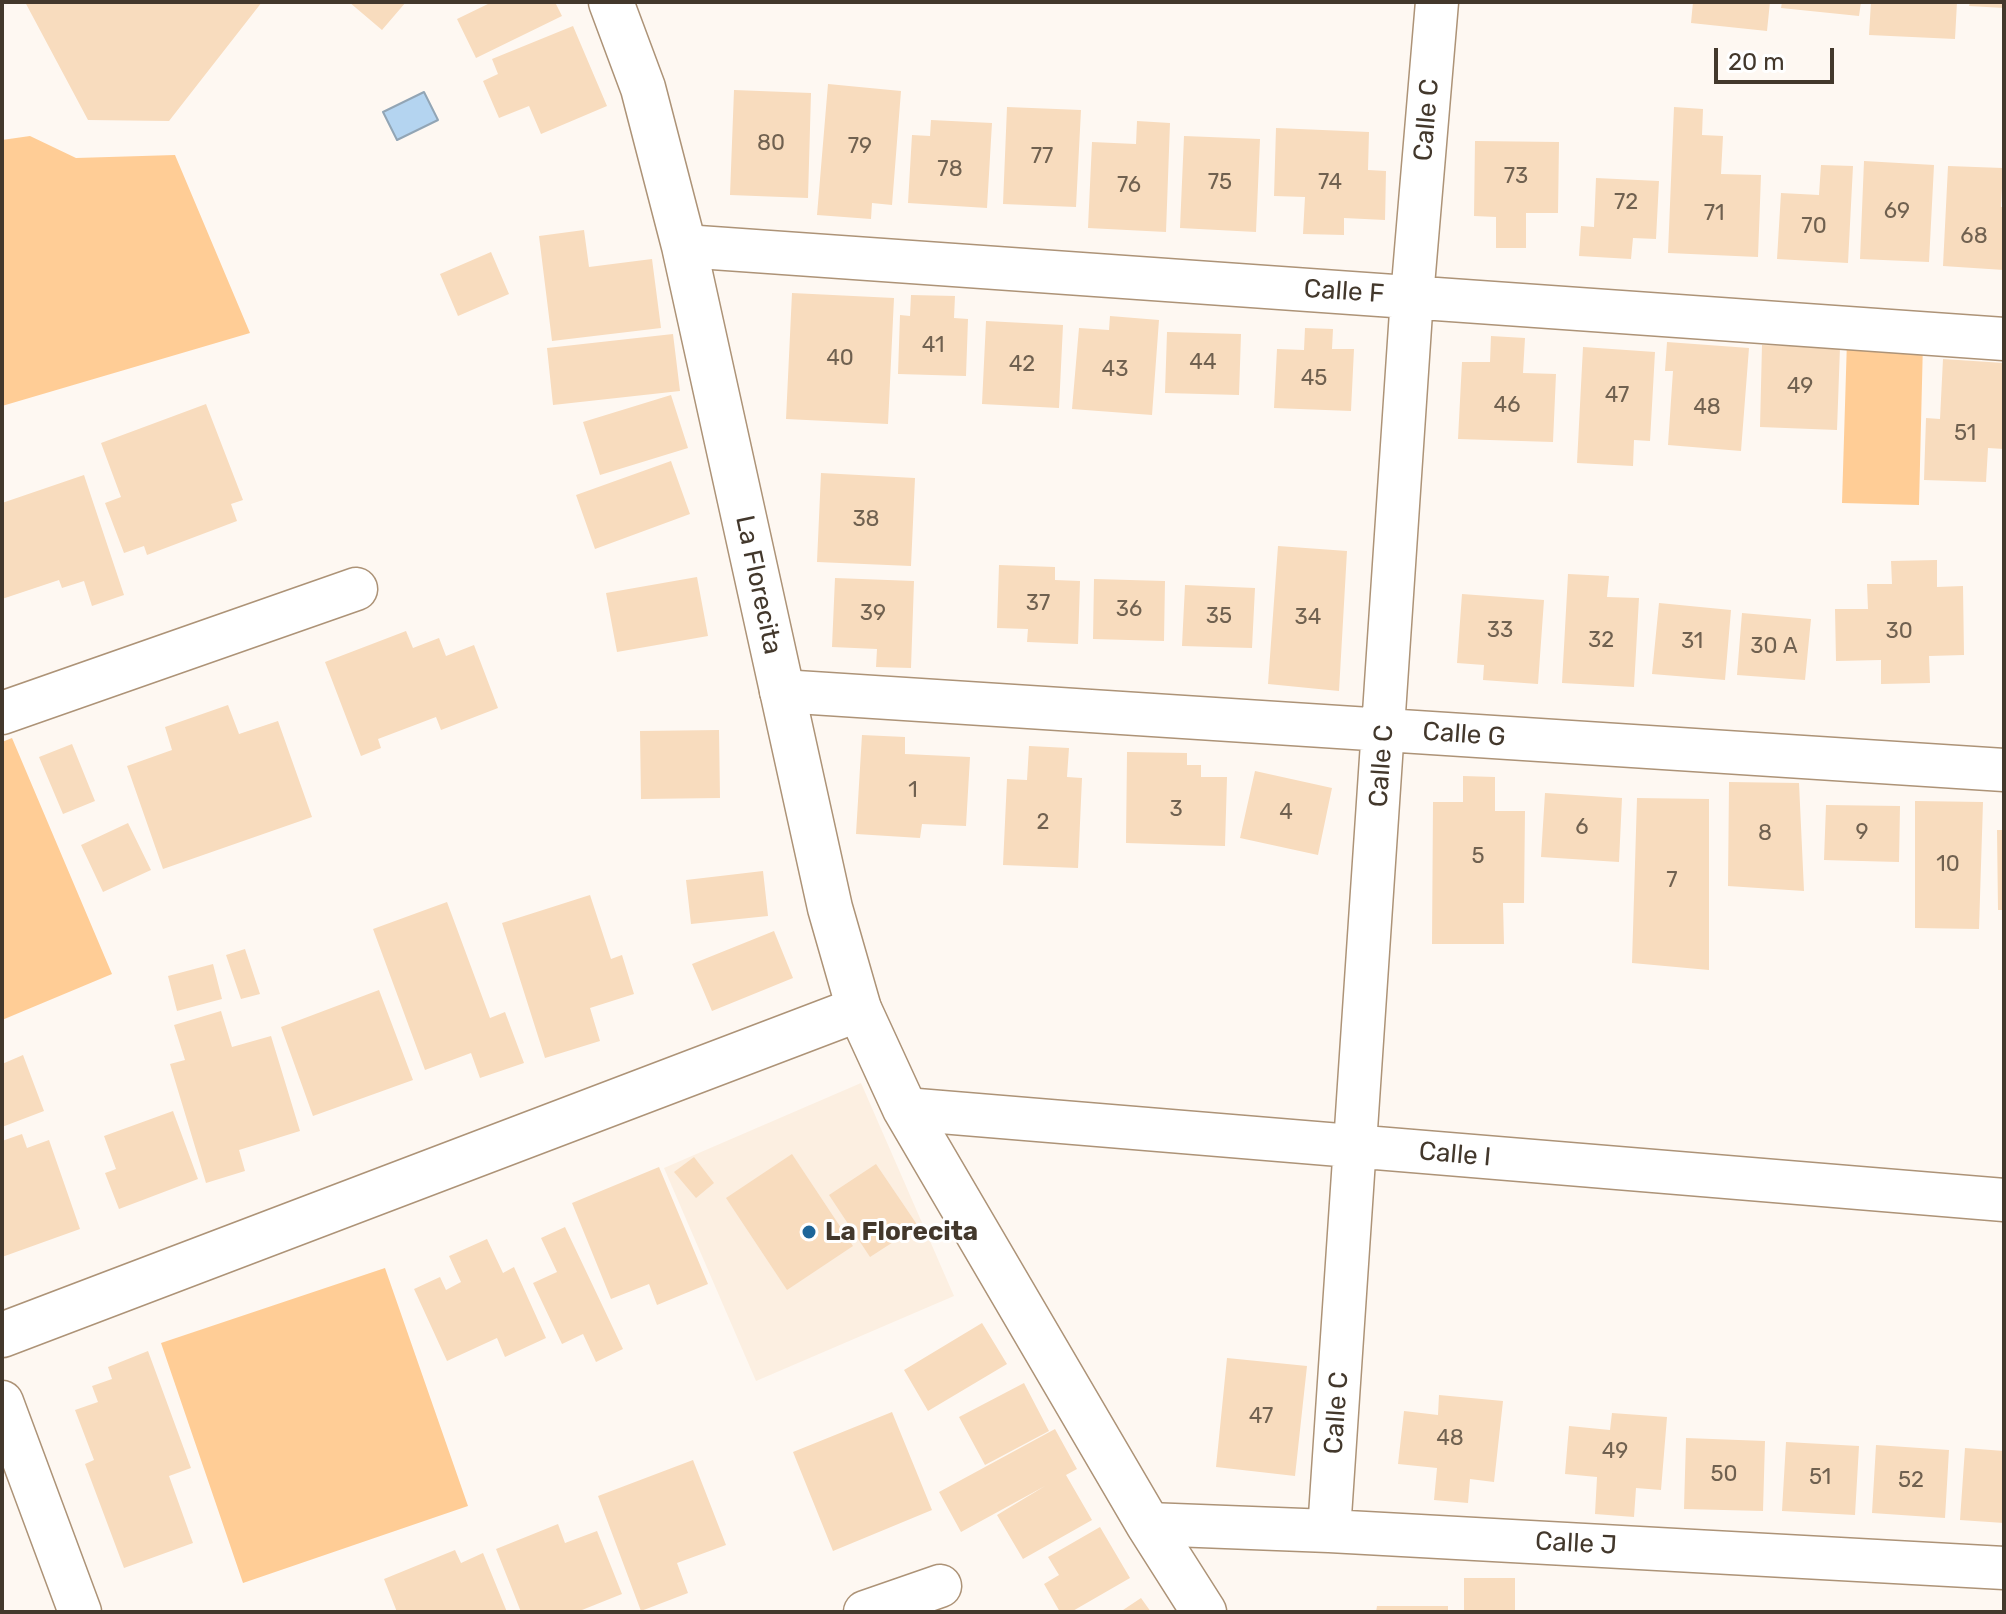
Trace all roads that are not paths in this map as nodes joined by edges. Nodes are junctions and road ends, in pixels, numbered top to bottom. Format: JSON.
{"nodes":[{"id":1,"x":611,"y":2,"type":"edge"},
{"id":2,"x":1437,"y":2,"type":"edge"},
{"id":3,"x":684,"y":246,"type":"junction"},
{"id":4,"x":1412,"y":297,"type":"junction"},
{"id":5,"x":2004,"y":339,"type":"edge"},
{"id":6,"x":356,"y":589,"type":"dead end"},
{"id":7,"x":781,"y":691,"type":"junction"},
{"id":8,"x":2,"y":713,"type":"edge"},
{"id":9,"x":1385,"y":730,"type":"junction"},
{"id":10,"x":2004,"y":770,"type":"edge"},
{"id":11,"x":859,"y":1009,"type":"junction"},
{"id":12,"x":905,"y":1109,"type":"junction"},
{"id":13,"x":1354,"y":1147,"type":"junction"},
{"id":14,"x":2004,"y":1200,"type":"edge"},
{"id":15,"x":2,"y":1335,"type":"edge"},
{"id":16,"x":2,"y":1402,"type":"edge"},
{"id":17,"x":1148,"y":1524,"type":"junction"},
{"id":18,"x":1329,"y":1531,"type":"junction"},
{"id":19,"x":2004,"y":1568,"type":"edge"},
{"id":20,"x":940,"y":1586,"type":"dead end"},
{"id":21,"x":80,"y":1612,"type":"edge"},
{"id":22,"x":865,"y":1612,"type":"edge"},
{"id":23,"x":1204,"y":1612,"type":"edge"}],
"edges":[{"from":1,"to":3,"type":"main road","name":"La Florecita"},
{"from":2,"to":4,"type":"street","name":"Calle C"},
{"from":3,"to":4,"type":"street","name":"Calle F"},
{"from":3,"to":7,"type":"main road","name":"La Florecita"},
{"from":4,"to":5,"type":"street","name":"Calle F"},
{"from":4,"to":9,"type":"street","name":"Calle C"},
{"from":6,"to":8,"type":"street"},
{"from":7,"to":9,"type":"street","name":"Calle G"},
{"from":7,"to":11,"type":"main road","name":"La Florecita"},
{"from":9,"to":10,"type":"street","name":"Calle G"},
{"from":9,"to":13,"type":"street","name":"Calle C"},
{"from":11,"to":12,"type":"main road","name":"La Florecita"},
{"from":11,"to":15,"type":"main road"},
{"from":12,"to":13,"type":"street","name":"Calle I"},
{"from":12,"to":17,"type":"main road","name":"La Florecita"},
{"from":13,"to":14,"type":"street","name":"Calle I"},
{"from":13,"to":18,"type":"street","name":"Calle C"},
{"from":16,"to":21,"type":"street"},
{"from":17,"to":18,"type":"street","name":"Calle J"},
{"from":17,"to":23,"type":"main road","name":"La Florecita"},
{"from":18,"to":19,"type":"street","name":"Calle J"},
{"from":20,"to":22,"type":"street"}]}
